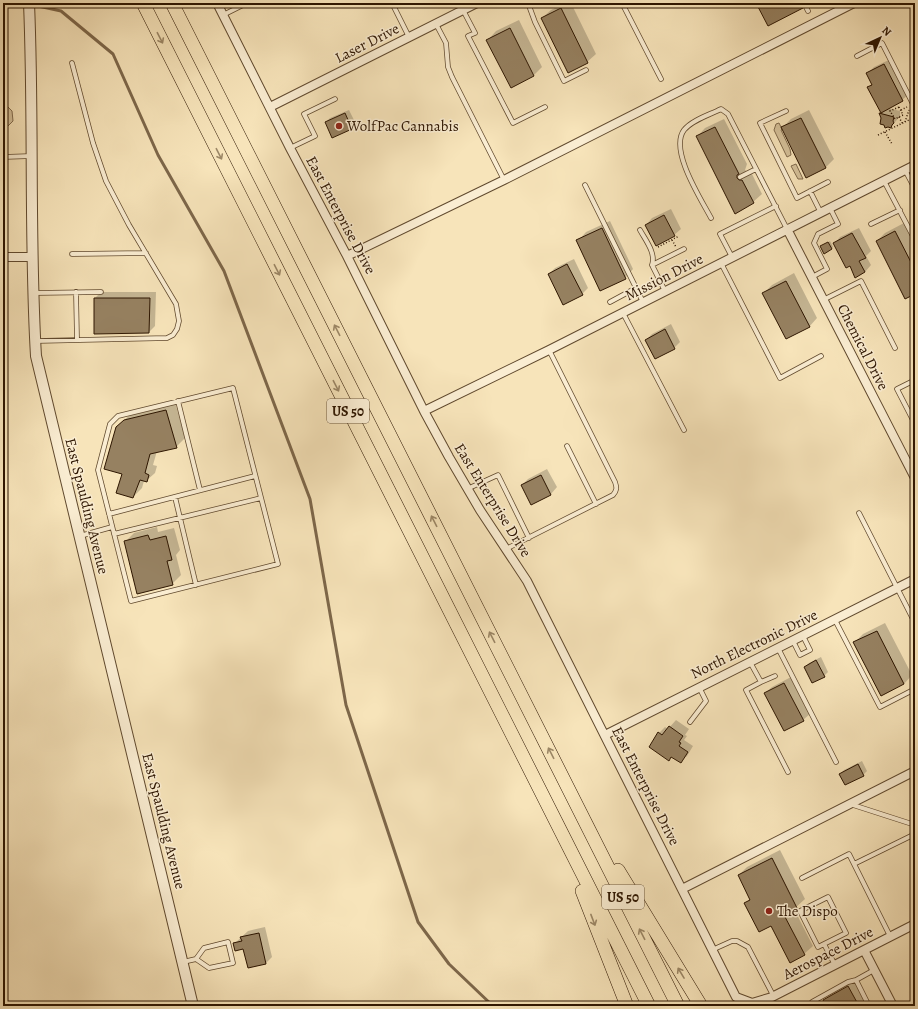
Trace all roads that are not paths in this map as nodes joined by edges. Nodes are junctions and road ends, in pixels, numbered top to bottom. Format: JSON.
{"nodes":[{"id":1,"x":29,"y":3,"type":"edge"},
{"id":2,"x":143,"y":3,"type":"edge"},
{"id":3,"x":172,"y":3,"type":"edge"},
{"id":4,"x":217,"y":3,"type":"edge"},
{"id":5,"x":246,"y":3,"type":"edge"},
{"id":6,"x":392,"y":3,"type":"edge"},
{"id":7,"x":477,"y":3,"type":"edge"},
{"id":8,"x":528,"y":3,"type":"edge"},
{"id":9,"x":622,"y":3,"type":"edge"},
{"id":10,"x":804,"y":3,"type":"edge"},
{"id":11,"x":854,"y":3,"type":"edge"},
{"id":12,"x":463,"y":10,"type":"junction"},
{"id":13,"x":808,"y":11,"type":"dead end"},
{"id":14,"x":223,"y":15,"type":"junction"},
{"id":15,"x":436,"y":24,"type":"junction"},
{"id":16,"x":409,"y":37,"type":"junction"},
{"id":17,"x":857,"y":56,"type":"dead end"},
{"id":18,"x":72,"y":63,"type":"dead end"},
{"id":19,"x":586,"y":70,"type":"dead end"},
{"id":20,"x":661,"y":79,"type":"dead end"},
{"id":21,"x":335,"y":99,"type":"dead end"},
{"id":22,"x":270,"y":107,"type":"junction"},
{"id":23,"x":545,"y":107,"type":"dead end"},
{"id":24,"x":915,"y":108,"type":"edge"},
{"id":25,"x":786,"y":111,"type":"dead end"},
{"id":26,"x":290,"y":148,"type":"junction"},
{"id":27,"x":32,"y":156,"type":"junction"},
{"id":28,"x":3,"y":157,"type":"edge"},
{"id":29,"x":915,"y":165,"type":"edge"},
{"id":30,"x":756,"y":169,"type":"junction"},
{"id":31,"x":905,"y":170,"type":"junction"},
{"id":32,"x":740,"y":177,"type":"dead end"},
{"id":33,"x":504,"y":180,"type":"junction"},
{"id":34,"x":884,"y":181,"type":"junction"},
{"id":35,"x":828,"y":182,"type":"dead end"},
{"id":36,"x":585,"y":185,"type":"dead end"},
{"id":37,"x":915,"y":189,"type":"edge"},
{"id":38,"x":810,"y":191,"type":"junction"},
{"id":39,"x":776,"y":206,"type":"junction"},
{"id":40,"x":830,"y":208,"type":"junction"},
{"id":41,"x":900,"y":210,"type":"junction"},
{"id":42,"x":820,"y":213,"type":"junction"},
{"id":43,"x":711,"y":218,"type":"dead end"},
{"id":44,"x":871,"y":224,"type":"dead end"},
{"id":45,"x":640,"y":230,"type":"dead end"},
{"id":46,"x":787,"y":230,"type":"junction"},
{"id":47,"x":915,"y":240,"type":"edge"},
{"id":48,"x":684,"y":249,"type":"dead end"},
{"id":49,"x":146,"y":253,"type":"junction"},
{"id":50,"x":72,"y":254,"type":"dead end"},
{"id":51,"x":348,"y":256,"type":"junction"},
{"id":52,"x":3,"y":257,"type":"edge"},
{"id":53,"x":32,"y":257,"type":"junction"},
{"id":54,"x":732,"y":258,"type":"junction"},
{"id":55,"x":721,"y":263,"type":"junction"},
{"id":56,"x":652,"y":265,"type":"junction"},
{"id":57,"x":812,"y":277,"type":"junction"},
{"id":58,"x":636,"y":288,"type":"junction"},
{"id":59,"x":666,"y":291,"type":"junction"},
{"id":60,"x":76,"y":292,"type":"junction"},
{"id":61,"x":101,"y":292,"type":"dead end"},
{"id":62,"x":34,"y":293,"type":"junction"},
{"id":63,"x":823,"y":301,"type":"junction"},
{"id":64,"x":610,"y":302,"type":"dead end"},
{"id":65,"x":643,"y":303,"type":"junction"},
{"id":66,"x":623,"y":313,"type":"junction"},
{"id":67,"x":77,"y":340,"type":"junction"},
{"id":68,"x":35,"y":342,"type":"junction"},
{"id":69,"x":895,"y":348,"type":"dead end"},
{"id":70,"x":549,"y":350,"type":"junction"},
{"id":71,"x":821,"y":356,"type":"dead end"},
{"id":72,"x":915,"y":380,"type":"edge"},
{"id":73,"x":178,"y":401,"type":"junction"},
{"id":74,"x":424,"y":411,"type":"junction"},
{"id":75,"x":915,"y":424,"type":"edge"},
{"id":76,"x":684,"y":430,"type":"dead end"},
{"id":77,"x":567,"y":446,"type":"dead end"},
{"id":78,"x":256,"y":476,"type":"junction"},
{"id":79,"x":915,"y":478,"type":"edge"},
{"id":80,"x":467,"y":489,"type":"junction"},
{"id":81,"x":200,"y":490,"type":"junction"},
{"id":82,"x":174,"y":497,"type":"junction"},
{"id":83,"x":261,"y":498,"type":"junction"},
{"id":84,"x":596,"y":504,"type":"junction"},
{"id":85,"x":859,"y":513,"type":"dead end"},
{"id":86,"x":109,"y":514,"type":"junction"},
{"id":87,"x":180,"y":518,"type":"junction"},
{"id":88,"x":112,"y":527,"type":"junction"},
{"id":89,"x":114,"y":534,"type":"junction"},
{"id":90,"x":79,"y":536,"type":"junction"},
{"id":91,"x":529,"y":538,"type":"junction"},
{"id":92,"x":506,"y":549,"type":"junction"},
{"id":93,"x":915,"y":579,"type":"edge"},
{"id":94,"x":196,"y":585,"type":"junction"},
{"id":95,"x":897,"y":589,"type":"junction"},
{"id":96,"x":835,"y":620,"type":"junction"},
{"id":97,"x":915,"y":623,"type":"edge"},
{"id":98,"x":803,"y":635,"type":"junction"},
{"id":99,"x":792,"y":640,"type":"junction"},
{"id":100,"x":778,"y":648,"type":"junction"},
{"id":101,"x":750,"y":662,"type":"junction"},
{"id":102,"x":775,"y":676,"type":"dead end"},
{"id":103,"x":761,"y":682,"type":"junction"},
{"id":104,"x":699,"y":687,"type":"junction"},
{"id":105,"x":915,"y":689,"type":"edge"},
{"id":106,"x":690,"y":722,"type":"dead end"},
{"id":107,"x":604,"y":735,"type":"junction"},
{"id":108,"x":836,"y":762,"type":"dead end"},
{"id":109,"x":915,"y":771,"type":"edge"},
{"id":110,"x":788,"y":772,"type":"dead end"},
{"id":111,"x":568,"y":788,"type":"junction"},
{"id":112,"x":850,"y":804,"type":"junction"},
{"id":113,"x":554,"y":818,"type":"junction"},
{"id":114,"x":915,"y":825,"type":"edge"},
{"id":115,"x":915,"y":834,"type":"edge"},
{"id":116,"x":854,"y":864,"type":"junction"},
{"id":117,"x":802,"y":878,"type":"dead end"},
{"id":118,"x":682,"y":889,"type":"junction"},
{"id":119,"x":915,"y":924,"type":"edge"},
{"id":120,"x":890,"y":937,"type":"junction"},
{"id":121,"x":824,"y":944,"type":"junction"},
{"id":122,"x":712,"y":950,"type":"junction"},
{"id":123,"x":864,"y":950,"type":"junction"},
{"id":124,"x":196,"y":959,"type":"junction"},
{"id":125,"x":182,"y":963,"type":"junction"},
{"id":126,"x":835,"y":965,"type":"junction"},
{"id":127,"x":874,"y":970,"type":"junction"},
{"id":128,"x":856,"y":980,"type":"junction"},
{"id":129,"x":774,"y":996,"type":"junction"},
{"id":130,"x":752,"y":1003,"type":"joint"},
{"id":131,"x":193,"y":1006,"type":"edge"},
{"id":132,"x":627,"y":1006,"type":"edge"},
{"id":133,"x":649,"y":1006,"type":"edge"},
{"id":134,"x":678,"y":1006,"type":"edge"},
{"id":135,"x":701,"y":1006,"type":"edge"},
{"id":136,"x":814,"y":1006,"type":"edge"},
{"id":137,"x":869,"y":1006,"type":"edge"},
{"id":138,"x":893,"y":1006,"type":"edge"}],
"edges":[{"from":1,"to":27,"type":"street","name":"East Spaulding Avenue"},
{"from":2,"to":113,"type":"highway","number":"US 50","one_way":true},
{"from":111,"to":3,"type":"highway","number":"US 50","one_way":true},
{"from":4,"to":14,"type":"street","name":"East Enterprise Drive"},
{"from":5,"to":14,"type":"lane"},
{"from":6,"to":16,"type":"lane"},
{"from":7,"to":12,"type":"street","name":"Laser Drive"},
{"from":8,"to":19,"type":"lane"},
{"from":9,"to":20,"type":"lane"},
{"from":10,"to":13,"type":"lane"},
{"from":11,"to":33,"type":"street"},
{"from":12,"to":15,"type":"street","name":"Laser Drive"},
{"from":12,"to":23,"type":"lane"},
{"from":14,"to":22,"type":"street","name":"East Enterprise Drive"},
{"from":15,"to":16,"type":"street","name":"Laser Drive"},
{"from":15,"to":33,"type":"lane"},
{"from":16,"to":22,"type":"street","name":"Laser Drive"},
{"from":17,"to":24,"type":"lane"},
{"from":18,"to":49,"type":"lane"},
{"from":21,"to":26,"type":"lane"},
{"from":22,"to":26,"type":"street","name":"East Enterprise Drive"},
{"from":25,"to":38,"type":"lane"},
{"from":26,"to":51,"type":"street","name":"East Enterprise Drive"},
{"from":27,"to":28,"type":"lane"},
{"from":27,"to":53,"type":"street","name":"East Spaulding Avenue"},
{"from":29,"to":31,"type":"street","name":"Mission Drive"},
{"from":30,"to":32,"type":"lane"},
{"from":30,"to":39,"type":"lane"},
{"from":30,"to":43,"type":"lane"},
{"from":31,"to":34,"type":"street","name":"Mission Drive"},
{"from":31,"to":37,"type":"lane"},
{"from":33,"to":51,"type":"street"},
{"from":34,"to":40,"type":"street","name":"Mission Drive"},
{"from":34,"to":41,"type":"lane"},
{"from":35,"to":38,"type":"lane"},
{"from":36,"to":58,"type":"lane"},
{"from":38,"to":42,"type":"lane"},
{"from":39,"to":46,"type":"lane"},
{"from":39,"to":54,"type":"lane"},
{"from":40,"to":42,"type":"street","name":"Mission Drive"},
{"from":40,"to":57,"type":"lane"},
{"from":41,"to":44,"type":"lane"},
{"from":41,"to":47,"type":"lane"},
{"from":42,"to":46,"type":"street","name":"Mission Drive"},
{"from":45,"to":56,"type":"lane"},
{"from":46,"to":54,"type":"street","name":"Mission Drive"},
{"from":46,"to":57,"type":"street","name":"Chemical Drive"},
{"from":48,"to":56,"type":"lane"},
{"from":49,"to":50,"type":"lane"},
{"from":49,"to":67,"type":"lane"},
{"from":51,"to":74,"type":"street","name":"East Enterprise Drive"},
{"from":52,"to":53,"type":"street"},
{"from":53,"to":62,"type":"street","name":"East Spaulding Avenue"},
{"from":54,"to":55,"type":"street","name":"Mission Drive"},
{"from":55,"to":59,"type":"street","name":"Mission Drive"},
{"from":55,"to":71,"type":"lane"},
{"from":56,"to":59,"type":"lane"},
{"from":57,"to":63,"type":"street","name":"Chemical Drive"},
{"from":58,"to":64,"type":"lane"},
{"from":58,"to":65,"type":"lane"},
{"from":59,"to":65,"type":"street","name":"Mission Drive"},
{"from":60,"to":61,"type":"lane"},
{"from":60,"to":62,"type":"lane"},
{"from":60,"to":67,"type":"lane"},
{"from":62,"to":68,"type":"street","name":"East Spaulding Avenue"},
{"from":63,"to":69,"type":"lane"},
{"from":63,"to":79,"type":"street","name":"Chemical Drive"},
{"from":65,"to":66,"type":"street","name":"Mission Drive"},
{"from":66,"to":70,"type":"street","name":"Mission Drive"},
{"from":66,"to":76,"type":"lane"},
{"from":67,"to":68,"type":"lane"},
{"from":68,"to":90,"type":"street","name":"East Spaulding Avenue"},
{"from":70,"to":74,"type":"street","name":"Mission Drive"},
{"from":70,"to":84,"type":"lane"},
{"from":72,"to":75,"type":"lane"},
{"from":73,"to":78,"type":"lane"},
{"from":73,"to":81,"type":"lane"},
{"from":73,"to":86,"type":"lane"},
{"from":74,"to":80,"type":"street","name":"East Enterprise Drive"},
{"from":77,"to":84,"type":"lane"},
{"from":78,"to":81,"type":"lane"},
{"from":78,"to":83,"type":"lane"},
{"from":80,"to":91,"type":"lane"},
{"from":80,"to":92,"type":"street","name":"East Enterprise Drive"},
{"from":81,"to":82,"type":"lane"},
{"from":82,"to":86,"type":"lane"},
{"from":82,"to":87,"type":"lane"},
{"from":83,"to":87,"type":"lane"},
{"from":83,"to":94,"type":"lane"},
{"from":84,"to":91,"type":"lane"},
{"from":85,"to":95,"type":"lane"},
{"from":86,"to":88,"type":"lane"},
{"from":87,"to":89,"type":"lane"},
{"from":87,"to":94,"type":"lane"},
{"from":88,"to":89,"type":"lane"},
{"from":88,"to":90,"type":"lane"},
{"from":89,"to":94,"type":"lane"},
{"from":90,"to":125,"type":"street","name":"East Spaulding Avenue"},
{"from":91,"to":92,"type":"lane"},
{"from":92,"to":107,"type":"street","name":"East Enterprise Drive"},
{"from":93,"to":95,"type":"street","name":"North Electronic Drive"},
{"from":95,"to":96,"type":"street","name":"North Electronic Drive"},
{"from":95,"to":97,"type":"lane"},
{"from":96,"to":98,"type":"street","name":"North Electronic Drive"},
{"from":96,"to":105,"type":"lane"},
{"from":98,"to":99,"type":"street","name":"North Electronic Drive"},
{"from":98,"to":99,"type":"lane"},
{"from":99,"to":100,"type":"street","name":"North Electronic Drive"},
{"from":100,"to":101,"type":"street","name":"North Electronic Drive"},
{"from":100,"to":108,"type":"lane"},
{"from":101,"to":103,"type":"lane"},
{"from":101,"to":104,"type":"street","name":"North Electronic Drive"},
{"from":102,"to":103,"type":"lane"},
{"from":103,"to":110,"type":"lane"},
{"from":104,"to":106,"type":"lane"},
{"from":104,"to":107,"type":"street","name":"North Electronic Drive"},
{"from":107,"to":118,"type":"street","name":"East Enterprise Drive"},
{"from":109,"to":112,"type":"street"},
{"from":134,"to":111,"type":"highway","number":"US 50","one_way":true},
{"from":135,"to":111,"type":"highway","one_way":true},
{"from":112,"to":114,"type":"lane"},
{"from":112,"to":118,"type":"street"},
{"from":113,"to":132,"type":"highway","one_way":true},
{"from":113,"to":133,"type":"highway","number":"US 50"},
{"from":115,"to":116,"type":"lane"},
{"from":116,"to":117,"type":"lane"},
{"from":116,"to":120,"type":"lane"},
{"from":118,"to":122,"type":"street","name":"East Enterprise Drive"},
{"from":119,"to":120,"type":"street","name":"Aerospace Drive"},
{"from":120,"to":123,"type":"street","name":"Aerospace Drive"},
{"from":121,"to":121,"type":"lane"},
{"from":121,"to":126,"type":"lane"},
{"from":122,"to":129,"type":"lane"},
{"from":122,"to":130,"type":"street","name":"East Enterprise Drive"},
{"from":123,"to":126,"type":"street","name":"Aerospace Drive"},
{"from":123,"to":127,"type":"street"},
{"from":124,"to":124,"type":"lane"},
{"from":124,"to":125,"type":"lane"},
{"from":125,"to":131,"type":"street","name":"East Spaulding Avenue"},
{"from":126,"to":129,"type":"street","name":"Aerospace Drive"},
{"from":127,"to":128,"type":"lane"},
{"from":127,"to":138,"type":"street"},
{"from":128,"to":136,"type":"lane"},
{"from":128,"to":137,"type":"lane"},
{"from":129,"to":130,"type":"street","name":"Aerospace Drive"}]}
